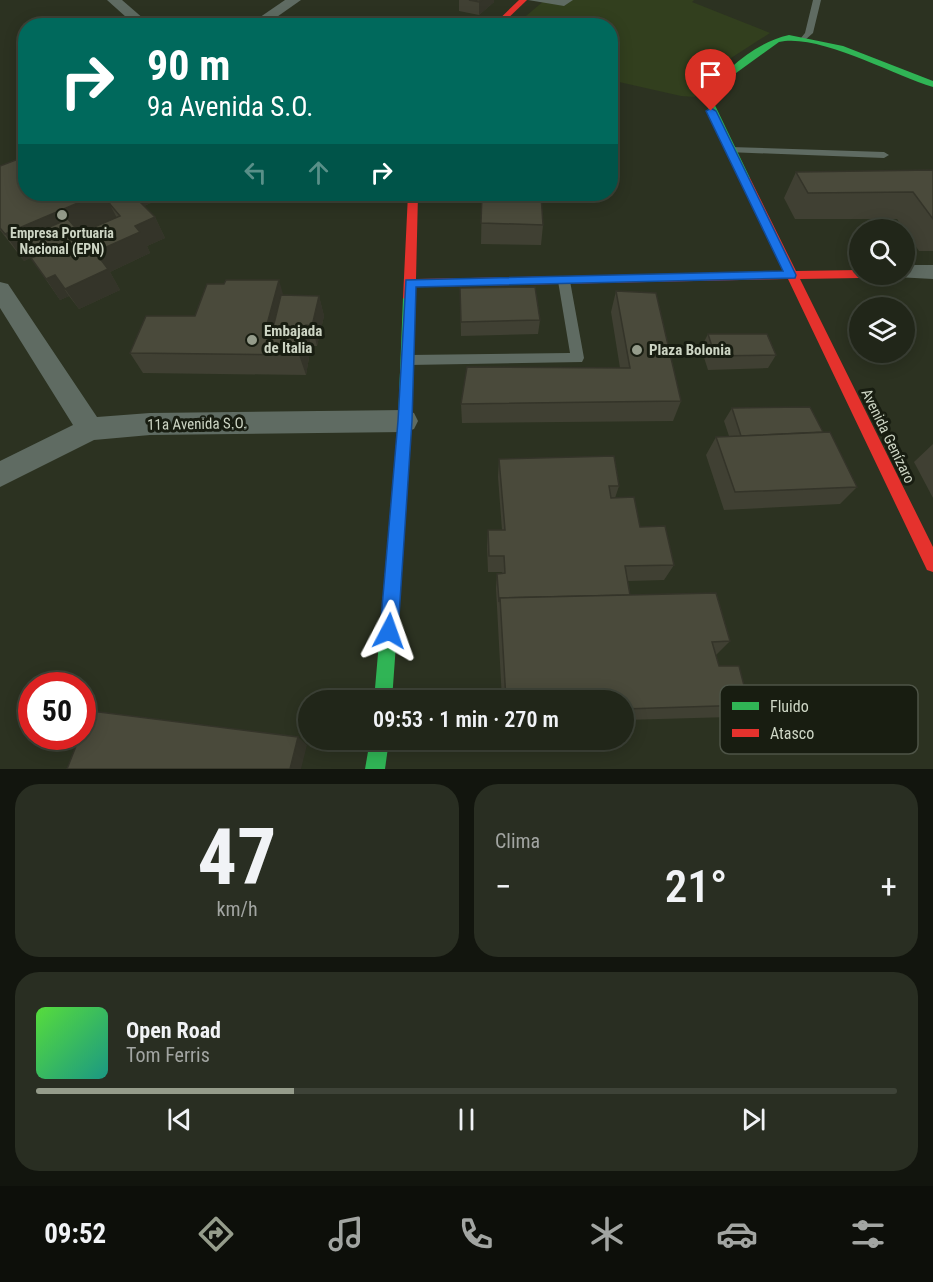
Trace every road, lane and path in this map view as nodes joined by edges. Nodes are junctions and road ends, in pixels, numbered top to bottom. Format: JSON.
{"nodes":[{"id":1,"x":114,"y":0,"type":"edge"},
{"id":2,"x":294,"y":0,"type":"edge"},
{"id":3,"x":523,"y":0,"type":"edge"},
{"id":4,"x":532,"y":0,"type":"edge"},
{"id":5,"x":569,"y":0,"type":"edge"},
{"id":6,"x":817,"y":0,"type":"edge"},
{"id":7,"x":135,"y":18,"type":"edge"},
{"id":8,"x":266,"y":18,"type":"edge"},
{"id":9,"x":504,"y":18,"type":"edge"},
{"id":10,"x":805,"y":38,"type":"junction"},
{"id":11,"x":933,"y":84,"type":"edge"},
{"id":12,"x":730,"y":150,"type":"junction"},
{"id":13,"x":884,"y":155,"type":"dead end"},
{"id":14,"x":413,"y":201,"type":"edge"},
{"id":15,"x":933,"y":272,"type":"edge"},
{"id":16,"x":915,"y":273,"type":"edge"},
{"id":17,"x":849,"y":274,"type":"edge"},
{"id":18,"x":790,"y":275,"type":"junction"},
{"id":19,"x":564,"y":281,"type":"junction"},
{"id":20,"x":410,"y":283,"type":"junction"},
{"id":21,"x":0,"y":290,"type":"edge"},
{"id":22,"x":409,"y":360,"type":"junction"},
{"id":23,"x":405,"y":421,"type":"junction"},
{"id":24,"x":90,"y":429,"type":"junction"},
{"id":25,"x":0,"y":475,"type":"edge"},
{"id":26,"x":933,"y":564,"type":"edge"},
{"id":27,"x":384,"y":690,"type":"edge"},
{"id":28,"x":378,"y":750,"type":"edge"},
{"id":29,"x":375,"y":769,"type":"edge"}],
"edges":[{"from":1,"to":7,"type":"street"},
{"from":2,"to":8,"type":"street"},
{"from":3,"to":9,"type":"street"},
{"from":4,"to":5,"type":"lane"},
{"from":6,"to":10,"type":"lane"},
{"from":10,"to":11,"type":"street","name":"Avenida Genízaro"},
{"from":10,"to":12,"type":"street","name":"Avenida Genízaro"},
{"from":12,"to":13,"type":"lane"},
{"from":12,"to":18,"type":"street","name":"Avenida Genízaro"},
{"from":14,"to":20,"type":"street"},
{"from":15,"to":16,"type":"street"},
{"from":17,"to":18,"type":"street"},
{"from":18,"to":19,"type":"street"},
{"from":18,"to":26,"type":"street","name":"Avenida Genízaro"},
{"from":19,"to":20,"type":"street"},
{"from":19,"to":22,"type":"lane"},
{"from":20,"to":22,"type":"street"},
{"from":21,"to":24,"type":"street"},
{"from":22,"to":23,"type":"street"},
{"from":23,"to":24,"type":"street","name":"11a Avenida S.O."},
{"from":23,"to":27,"type":"street"},
{"from":24,"to":25,"type":"street","name":"11a Avenida S.O."},
{"from":28,"to":29,"type":"street"}]}
